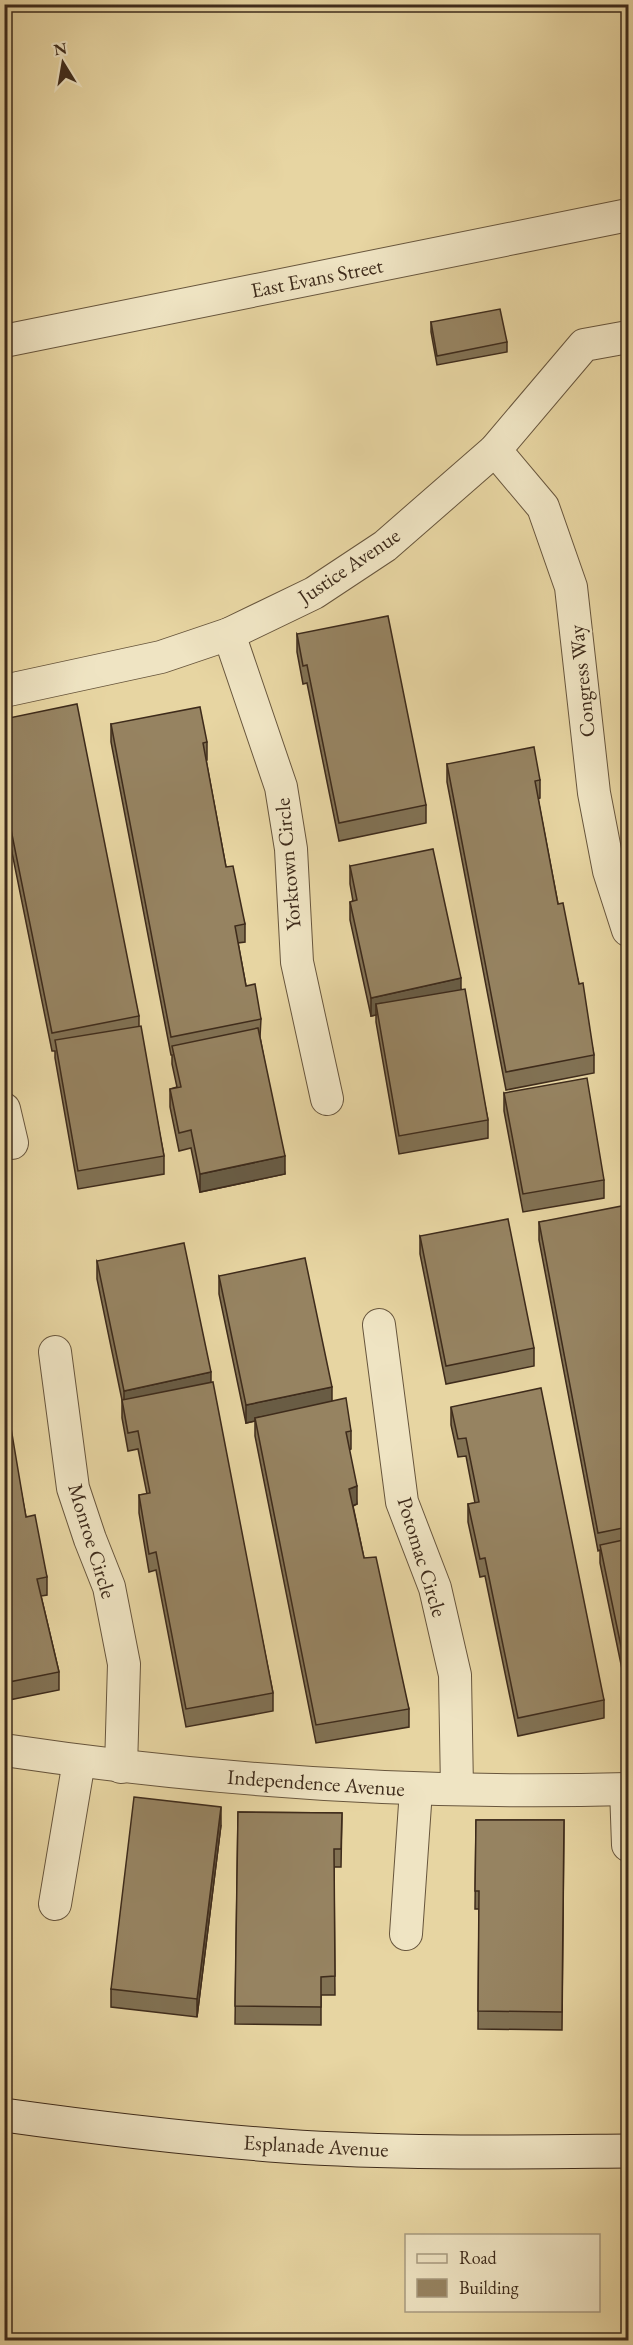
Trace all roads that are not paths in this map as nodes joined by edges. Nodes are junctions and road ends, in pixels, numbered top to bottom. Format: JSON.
{"nodes":[{"id":1,"x":628,"y":215,"type":"edge"},
{"id":2,"x":628,"y":337,"type":"edge"},
{"id":3,"x":4,"y":341,"type":"edge"},
{"id":4,"x":495,"y":450,"type":"junction"},
{"id":5,"x":229,"y":634,"type":"junction"},
{"id":6,"x":4,"y":691,"type":"edge"},
{"id":7,"x":628,"y":930,"type":"edge"},
{"id":8,"x":327,"y":1099,"type":"dead end"},
{"id":9,"x":4,"y":1109,"type":"edge"},
{"id":10,"x":12,"y":1143,"type":"dead end"},
{"id":11,"x":379,"y":1325,"type":"dead end"},
{"id":12,"x":55,"y":1352,"type":"dead end"},
{"id":13,"x":4,"y":1750,"type":"edge"},
{"id":14,"x":79,"y":1761,"type":"junction"},
{"id":15,"x":121,"y":1767,"type":"junction"},
{"id":16,"x":627,"y":1789,"type":"edge"},
{"id":17,"x":416,"y":1790,"type":"junction"},
{"id":18,"x":457,"y":1790,"type":"junction"},
{"id":19,"x":628,"y":1845,"type":"edge"},
{"id":20,"x":55,"y":1904,"type":"dead end"},
{"id":21,"x":406,"y":1934,"type":"dead end"},
{"id":22,"x":4,"y":2115,"type":"edge"},
{"id":23,"x":628,"y":2151,"type":"edge"}],
"edges":[{"from":1,"to":3,"type":"street","name":"East Evans Street"},
{"from":2,"to":4,"type":"street","name":"Justice Avenue"},
{"from":4,"to":5,"type":"street","name":"Justice Avenue"},
{"from":4,"to":7,"type":"street","name":"Congress Way"},
{"from":5,"to":6,"type":"street","name":"Justice Avenue"},
{"from":5,"to":8,"type":"street","name":"Yorktown Circle"},
{"from":9,"to":10,"type":"street"},
{"from":11,"to":18,"type":"street","name":"Potomac Circle"},
{"from":12,"to":15,"type":"street","name":"Monroe Circle"},
{"from":13,"to":14,"type":"street","name":"Independence Avenue"},
{"from":14,"to":15,"type":"street","name":"Independence Avenue"},
{"from":14,"to":20,"type":"street"},
{"from":15,"to":17,"type":"street","name":"Independence Avenue"},
{"from":16,"to":18,"type":"street","name":"Independence Avenue"},
{"from":16,"to":19,"type":"street"},
{"from":17,"to":18,"type":"street","name":"Independence Avenue"},
{"from":17,"to":21,"type":"street"},
{"from":22,"to":23,"type":"main road","name":"Esplanade Avenue"}]}
